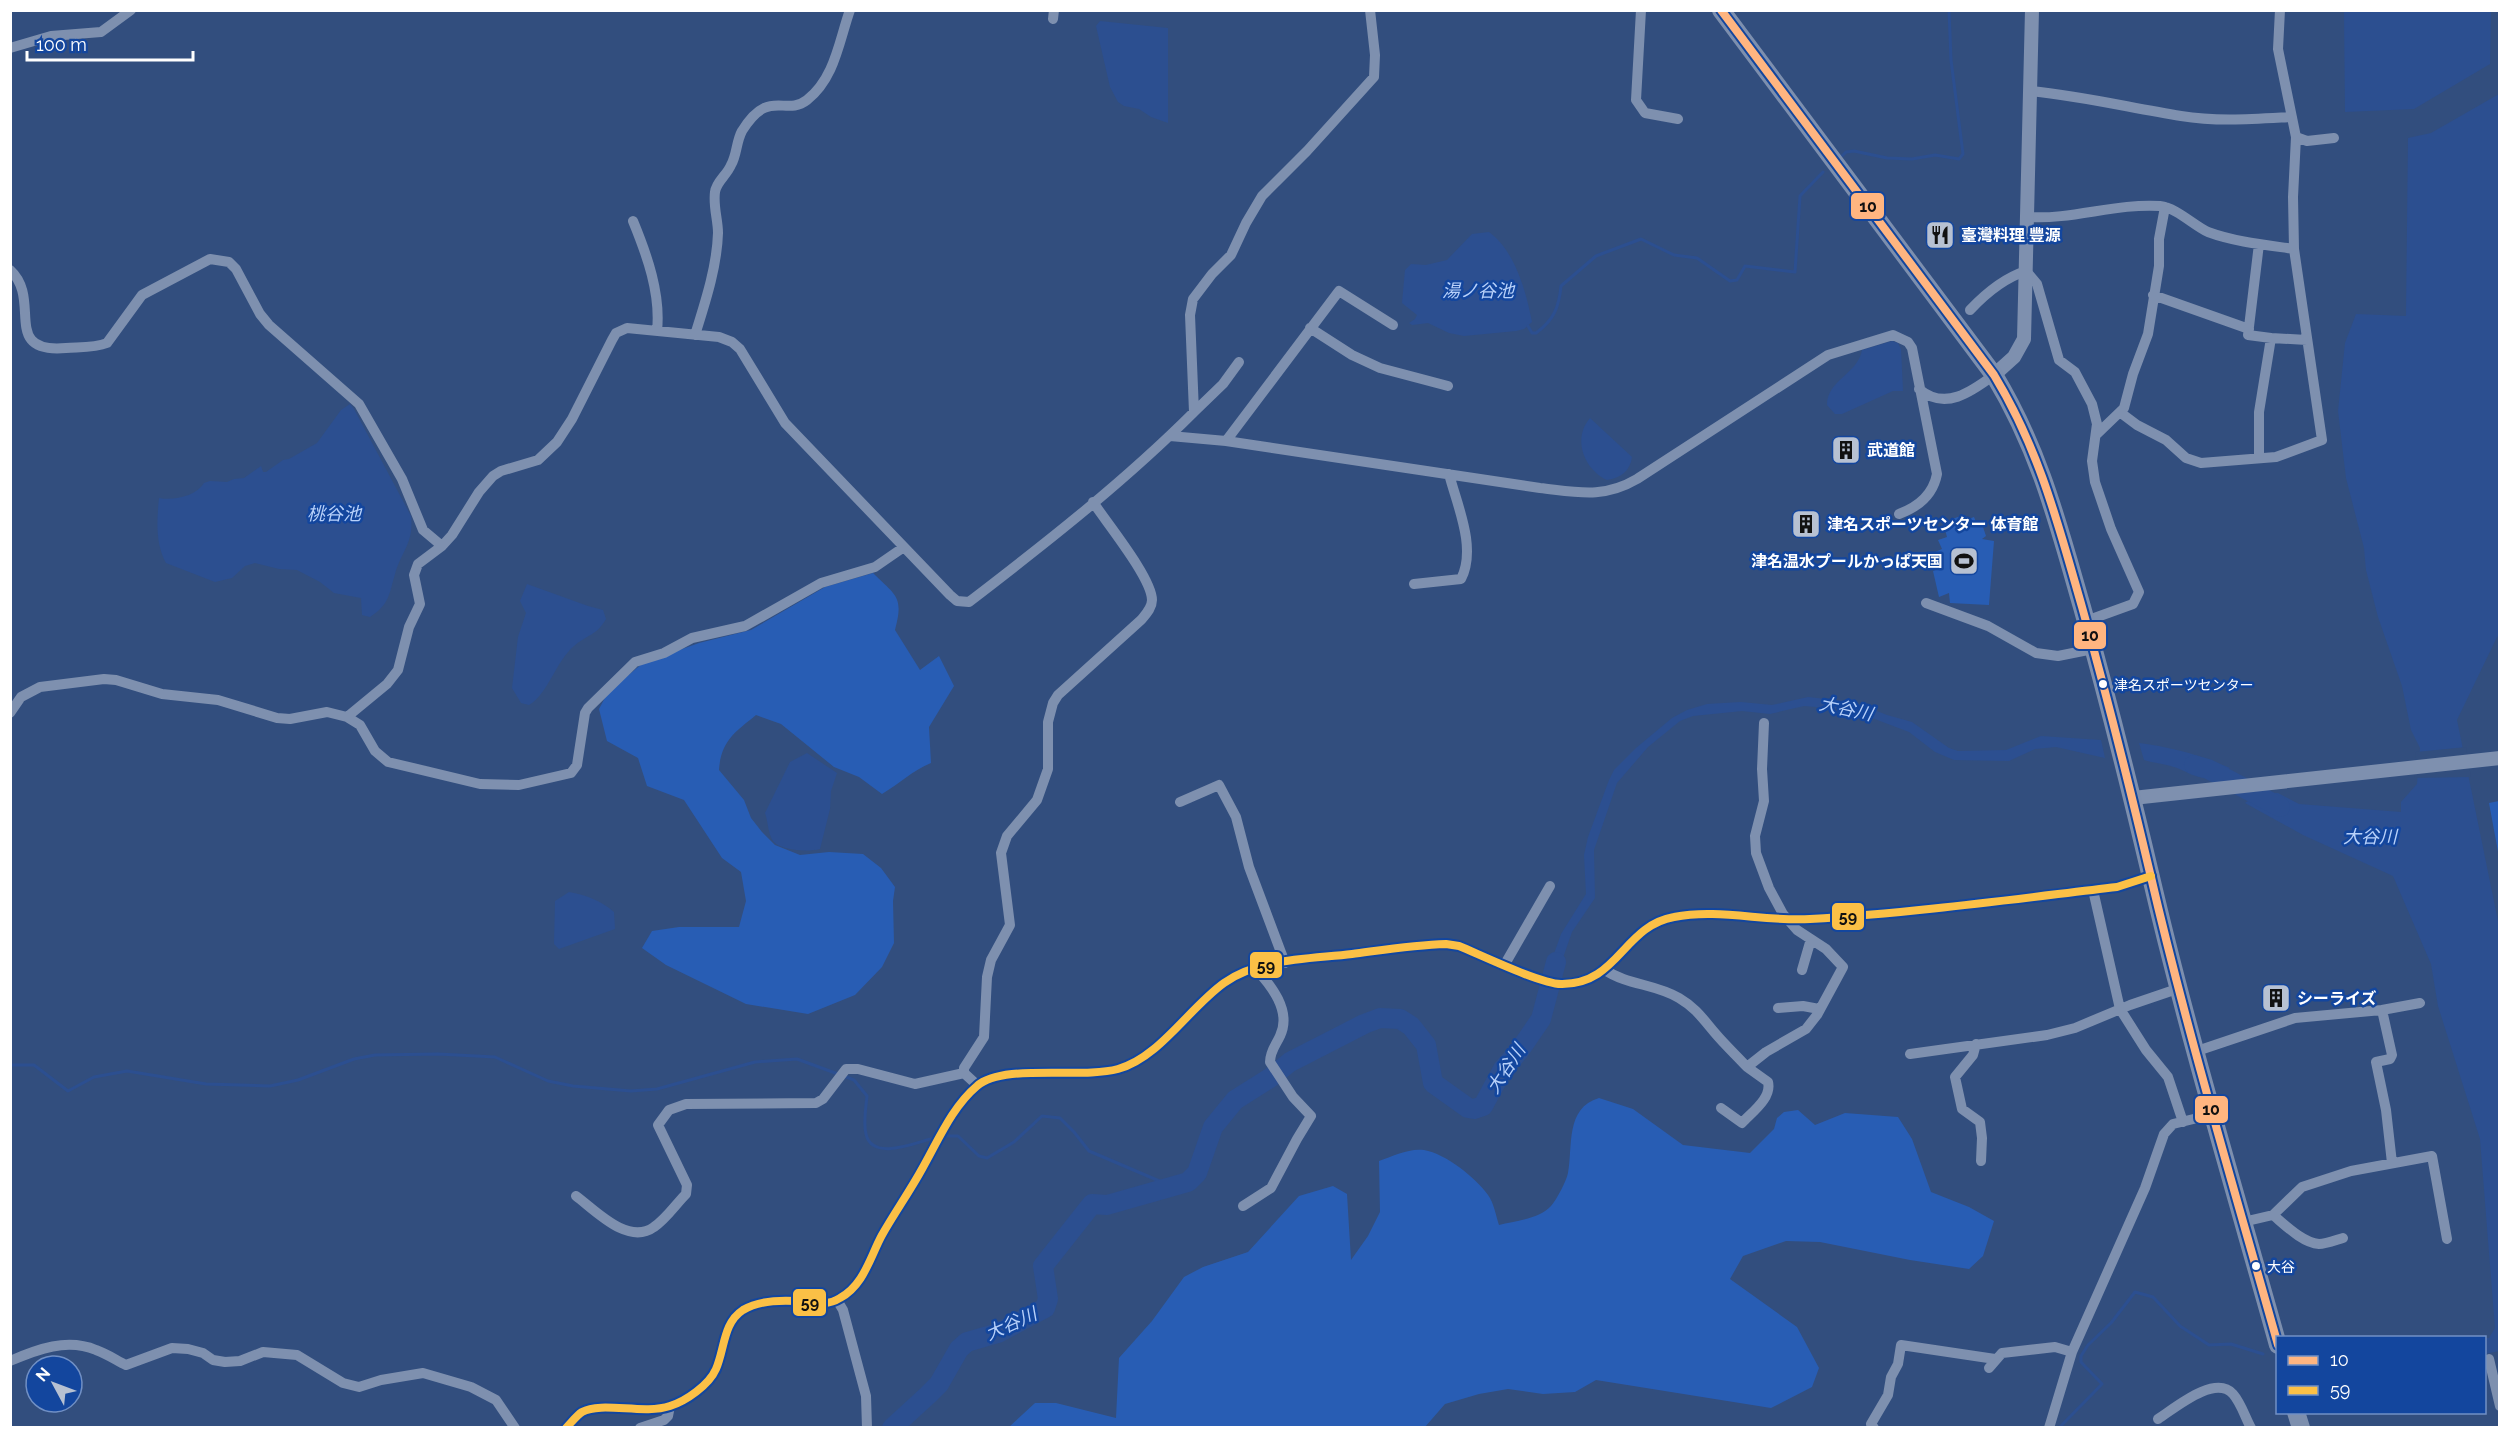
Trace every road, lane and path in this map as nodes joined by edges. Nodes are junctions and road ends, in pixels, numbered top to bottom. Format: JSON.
{"nodes":[{"id":1,"x":850,"y":10,"type":"edge"},
{"id":2,"x":1370,"y":10,"type":"edge"},
{"id":3,"x":1641,"y":10,"type":"edge"},
{"id":4,"x":1721,"y":10,"type":"edge"},
{"id":5,"x":2032,"y":10,"type":"edge"},
{"id":6,"x":2280,"y":10,"type":"edge"},
{"id":7,"x":130,"y":11,"type":"edge"},
{"id":8,"x":10,"y":48,"type":"edge"},
{"id":9,"x":2031,"y":91,"type":"junction"},
{"id":10,"x":2292,"y":117,"type":"junction"},
{"id":11,"x":1678,"y":119,"type":"dead end"},
{"id":12,"x":2296,"y":137,"type":"junction"},
{"id":13,"x":2334,"y":138,"type":"dead end"},
{"id":14,"x":2165,"y":207,"type":"junction"},
{"id":15,"x":2028,"y":217,"type":"junction"},
{"id":16,"x":633,"y":221,"type":"dead end"},
{"id":17,"x":2259,"y":244,"type":"junction"},
{"id":18,"x":2294,"y":249,"type":"junction"},
{"id":19,"x":10,"y":270,"type":"edge"},
{"id":20,"x":2026,"y":271,"type":"junction"},
{"id":21,"x":2153,"y":295,"type":"junction"},
{"id":22,"x":1970,"y":310,"type":"dead end"},
{"id":23,"x":1393,"y":325,"type":"dead end"},
{"id":24,"x":1310,"y":328,"type":"junction"},
{"id":25,"x":2249,"y":329,"type":"junction"},
{"id":26,"x":657,"y":331,"type":"junction"},
{"id":27,"x":695,"y":335,"type":"junction"},
{"id":28,"x":2271,"y":338,"type":"junction"},
{"id":29,"x":2307,"y":340,"type":"junction"},
{"id":30,"x":1239,"y":362,"type":"dead end"},
{"id":31,"x":1994,"y":375,"type":"junction"},
{"id":32,"x":1448,"y":386,"type":"dead end"},
{"id":33,"x":1918,"y":389,"type":"junction"},
{"id":34,"x":1194,"y":412,"type":"junction"},
{"id":35,"x":2121,"y":413,"type":"junction"},
{"id":36,"x":2096,"y":435,"type":"junction"},
{"id":37,"x":1170,"y":436,"type":"junction"},
{"id":38,"x":1226,"y":441,"type":"junction"},
{"id":39,"x":2259,"y":458,"type":"junction"},
{"id":40,"x":1449,"y":474,"type":"junction"},
{"id":41,"x":1093,"y":502,"type":"junction"},
{"id":42,"x":1899,"y":514,"type":"dead end"},
{"id":43,"x":442,"y":546,"type":"junction"},
{"id":44,"x":903,"y":547,"type":"junction"},
{"id":45,"x":1414,"y":584,"type":"dead end"},
{"id":46,"x":1926,"y":603,"type":"dead end"},
{"id":47,"x":2086,"y":621,"type":"junction"},
{"id":48,"x":2093,"y":650,"type":"junction"},
{"id":49,"x":10,"y":713,"type":"edge"},
{"id":50,"x":347,"y":717,"type":"junction"},
{"id":51,"x":1764,"y":723,"type":"dead end"},
{"id":52,"x":2499,"y":758,"type":"edge"},
{"id":53,"x":2133,"y":798,"type":"junction"},
{"id":54,"x":1180,"y":802,"type":"dead end"},
{"id":55,"x":2151,"y":876,"type":"junction"},
{"id":56,"x":1550,"y":886,"type":"dead end"},
{"id":57,"x":2093,"y":890,"type":"junction"},
{"id":58,"x":1787,"y":918,"type":"junction"},
{"id":59,"x":1810,"y":939,"type":"junction"},
{"id":60,"x":1285,"y":963,"type":"junction"},
{"id":61,"x":1505,"y":964,"type":"junction"},
{"id":62,"x":1256,"y":968,"type":"junction"},
{"id":63,"x":1605,"y":970,"type":"junction"},
{"id":64,"x":1802,"y":970,"type":"dead end"},
{"id":65,"x":2180,"y":988,"type":"junction"},
{"id":66,"x":2420,"y":1003,"type":"dead end"},
{"id":67,"x":1778,"y":1008,"type":"dead end"},
{"id":68,"x":2120,"y":1008,"type":"junction"},
{"id":69,"x":1819,"y":1009,"type":"junction"},
{"id":70,"x":2382,"y":1010,"type":"junction"},
{"id":71,"x":1976,"y":1044,"type":"junction"},
{"id":72,"x":2197,"y":1052,"type":"junction"},
{"id":73,"x":1910,"y":1054,"type":"dead end"},
{"id":74,"x":1747,"y":1067,"type":"junction"},
{"id":75,"x":964,"y":1073,"type":"junction"},
{"id":76,"x":977,"y":1085,"type":"junction"},
{"id":77,"x":1721,"y":1108,"type":"dead end"},
{"id":78,"x":2214,"y":1114,"type":"junction"},
{"id":79,"x":2183,"y":1122,"type":"junction"},
{"id":80,"x":1981,"y":1161,"type":"dead end"},
{"id":81,"x":2392,"y":1163,"type":"junction"},
{"id":82,"x":576,"y":1196,"type":"dead end"},
{"id":83,"x":1243,"y":1206,"type":"dead end"},
{"id":84,"x":2273,"y":1215,"type":"junction"},
{"id":85,"x":2243,"y":1222,"type":"junction"},
{"id":86,"x":2343,"y":1238,"type":"dead end"},
{"id":87,"x":2447,"y":1239,"type":"dead end"},
{"id":88,"x":837,"y":1300,"type":"junction"},
{"id":89,"x":2276,"y":1341,"type":"edge"},
{"id":90,"x":2073,"y":1352,"type":"junction"},
{"id":91,"x":1995,"y":1359,"type":"junction"},
{"id":92,"x":2489,"y":1359,"type":"dead end"},
{"id":93,"x":10,"y":1360,"type":"edge"},
{"id":94,"x":1989,"y":1368,"type":"dead end"},
{"id":95,"x":670,"y":1406,"type":"junction"},
{"id":96,"x":2499,"y":1406,"type":"edge"},
{"id":97,"x":2158,"y":1419,"type":"dead end"},
{"id":98,"x":515,"y":1428,"type":"edge"},
{"id":99,"x":566,"y":1428,"type":"edge"},
{"id":100,"x":640,"y":1428,"type":"edge"},
{"id":101,"x":867,"y":1428,"type":"edge"},
{"id":102,"x":1874,"y":1428,"type":"edge"},
{"id":103,"x":2049,"y":1428,"type":"edge"},
{"id":104,"x":2251,"y":1428,"type":"edge"}],
"edges":[{"from":1,"to":27,"type":"street"},
{"from":2,"to":34,"type":"street"},
{"from":3,"to":11,"type":"street"},
{"from":4,"to":31,"type":"highway"},
{"from":5,"to":9,"type":"street"},
{"from":6,"to":10,"type":"street"},
{"from":7,"to":8,"type":"street"},
{"from":9,"to":10,"type":"street"},
{"from":9,"to":15,"type":"street"},
{"from":10,"to":12,"type":"street"},
{"from":12,"to":13,"type":"street"},
{"from":12,"to":18,"type":"street"},
{"from":14,"to":15,"type":"street"},
{"from":14,"to":17,"type":"street"},
{"from":14,"to":21,"type":"street"},
{"from":15,"to":20,"type":"street"},
{"from":16,"to":26,"type":"street"},
{"from":17,"to":18,"type":"street"},
{"from":17,"to":25,"type":"street"},
{"from":18,"to":29,"type":"street"},
{"from":19,"to":43,"type":"street"},
{"from":20,"to":22,"type":"street"},
{"from":20,"to":31,"type":"street"},
{"from":20,"to":36,"type":"street"},
{"from":21,"to":25,"type":"street"},
{"from":21,"to":35,"type":"street"},
{"from":23,"to":24,"type":"street"},
{"from":24,"to":32,"type":"street"},
{"from":24,"to":38,"type":"street"},
{"from":25,"to":28,"type":"street"},
{"from":26,"to":27,"type":"street"},
{"from":26,"to":43,"type":"street"},
{"from":27,"to":44,"type":"street"},
{"from":28,"to":29,"type":"street"},
{"from":28,"to":39,"type":"street"},
{"from":29,"to":39,"type":"street"},
{"from":30,"to":34,"type":"street"},
{"from":31,"to":33,"type":"street"},
{"from":31,"to":47,"type":"highway"},
{"from":33,"to":40,"type":"street"},
{"from":33,"to":42,"type":"street"},
{"from":34,"to":37,"type":"street"},
{"from":35,"to":36,"type":"street"},
{"from":35,"to":39,"type":"street"},
{"from":36,"to":47,"type":"street"},
{"from":37,"to":38,"type":"street"},
{"from":37,"to":41,"type":"street"},
{"from":38,"to":40,"type":"street"},
{"from":40,"to":45,"type":"street"},
{"from":41,"to":44,"type":"street"},
{"from":41,"to":75,"type":"street"},
{"from":43,"to":50,"type":"street"},
{"from":44,"to":50,"type":"street"},
{"from":46,"to":48,"type":"street"},
{"from":47,"to":48,"type":"highway"},
{"from":48,"to":53,"type":"highway"},
{"from":49,"to":50,"type":"street"},
{"from":51,"to":58,"type":"street"},
{"from":52,"to":53,"type":"street"},
{"from":53,"to":55,"type":"highway"},
{"from":54,"to":60,"type":"street"},
{"from":55,"to":57,"type":"street"},
{"from":55,"to":65,"type":"highway"},
{"from":56,"to":61,"type":"street"},
{"from":57,"to":58,"type":"street"},
{"from":57,"to":68,"type":"street"},
{"from":58,"to":59,"type":"street"},
{"from":58,"to":63,"type":"street"},
{"from":59,"to":64,"type":"street"},
{"from":59,"to":69,"type":"street"},
{"from":60,"to":61,"type":"street"},
{"from":60,"to":62,"type":"street"},
{"from":61,"to":63,"type":"street"},
{"from":62,"to":76,"type":"street"},
{"from":62,"to":83,"type":"street"},
{"from":63,"to":74,"type":"street"},
{"from":65,"to":68,"type":"street"},
{"from":65,"to":72,"type":"highway"},
{"from":66,"to":70,"type":"street"},
{"from":67,"to":69,"type":"street"},
{"from":68,"to":71,"type":"street"},
{"from":68,"to":79,"type":"street"},
{"from":69,"to":74,"type":"street"},
{"from":70,"to":72,"type":"street"},
{"from":70,"to":81,"type":"street"},
{"from":71,"to":73,"type":"street"},
{"from":71,"to":80,"type":"street"},
{"from":72,"to":78,"type":"highway"},
{"from":74,"to":77,"type":"street"},
{"from":75,"to":76,"type":"street"},
{"from":75,"to":82,"type":"street"},
{"from":76,"to":88,"type":"street"},
{"from":78,"to":79,"type":"street"},
{"from":78,"to":85,"type":"highway"},
{"from":79,"to":90,"type":"street"},
{"from":81,"to":84,"type":"street"},
{"from":81,"to":87,"type":"street"},
{"from":84,"to":85,"type":"street"},
{"from":84,"to":86,"type":"street"},
{"from":85,"to":89,"type":"highway"},
{"from":88,"to":95,"type":"street"},
{"from":88,"to":101,"type":"street"},
{"from":90,"to":91,"type":"street"},
{"from":90,"to":103,"type":"street"},
{"from":91,"to":94,"type":"street"},
{"from":91,"to":102,"type":"street"},
{"from":92,"to":96,"type":"street"},
{"from":93,"to":98,"type":"street"},
{"from":95,"to":99,"type":"street"},
{"from":95,"to":100,"type":"street"},
{"from":97,"to":104,"type":"street"}]}
